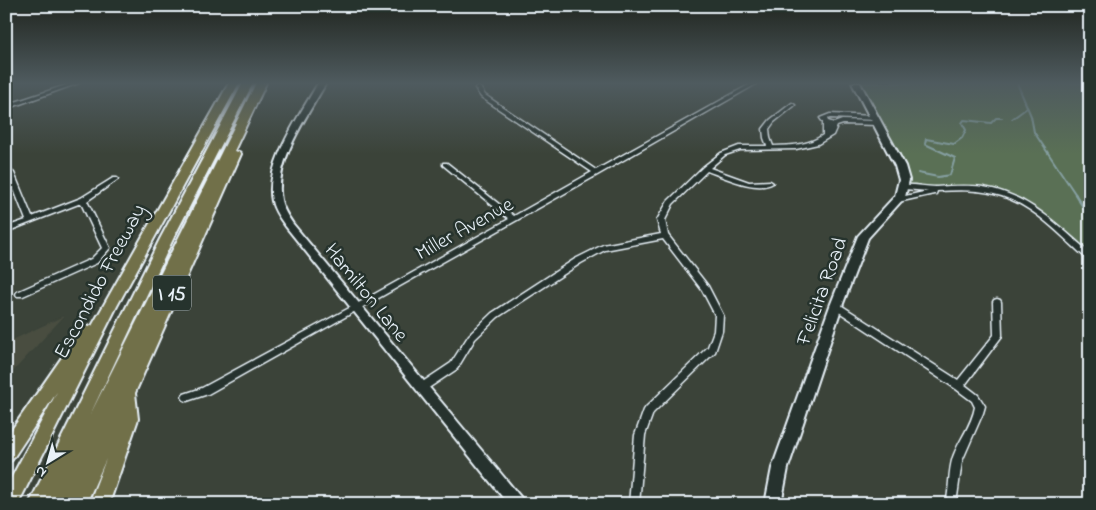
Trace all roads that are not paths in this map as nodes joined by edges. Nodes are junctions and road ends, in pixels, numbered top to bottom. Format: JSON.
{"nodes":[{"id":1,"x":221,"y":107,"type":"edge"},
{"id":2,"x":236,"y":107,"type":"edge"},
{"id":3,"x":249,"y":107,"type":"edge"},
{"id":4,"x":259,"y":107,"type":"edge"},
{"id":5,"x":309,"y":107,"type":"edge"},
{"id":6,"x":499,"y":107,"type":"edge"},
{"id":7,"x":713,"y":107,"type":"edge"},
{"id":8,"x":790,"y":107,"type":"edge"},
{"id":9,"x":869,"y":107,"type":"edge"},
{"id":10,"x":876,"y":121,"type":"junction"},
{"id":11,"x":826,"y":122,"type":"junction"},
{"id":12,"x":834,"y":125,"type":"junction"},
{"id":13,"x":826,"y":136,"type":"junction"},
{"id":14,"x":771,"y":147,"type":"junction"},
{"id":15,"x":445,"y":164,"type":"dead end"},
{"id":16,"x":705,"y":168,"type":"junction"},
{"id":17,"x":6,"y":169,"type":"edge"},
{"id":18,"x":597,"y":173,"type":"junction"},
{"id":19,"x":116,"y":179,"type":"dead end"},
{"id":20,"x":770,"y":183,"type":"dead end"},
{"id":21,"x":904,"y":187,"type":"junction"},
{"id":22,"x":938,"y":191,"type":"junction"},
{"id":23,"x":83,"y":200,"type":"junction"},
{"id":24,"x":898,"y":200,"type":"junction"},
{"id":25,"x":514,"y":220,"type":"junction"},
{"id":26,"x":30,"y":221,"type":"junction"},
{"id":27,"x":6,"y":230,"type":"edge"},
{"id":28,"x":665,"y":236,"type":"junction"},
{"id":29,"x":1090,"y":257,"type":"edge"},
{"id":30,"x":20,"y":294,"type":"dead end"},
{"id":31,"x":997,"y":302,"type":"dead end"},
{"id":32,"x":110,"y":305,"type":"junction"},
{"id":33,"x":836,"y":306,"type":"junction"},
{"id":34,"x":356,"y":308,"type":"junction"},
{"id":35,"x":959,"y":386,"type":"junction"},
{"id":36,"x":422,"y":388,"type":"junction"},
{"id":37,"x":128,"y":393,"type":"junction"},
{"id":38,"x":186,"y":397,"type":"dead end"},
{"id":39,"x":6,"y":454,"type":"edge"},
{"id":40,"x":59,"y":499,"type":"edge"},
{"id":41,"x":8,"y":504,"type":"edge"},
{"id":42,"x":39,"y":504,"type":"edge"},
{"id":43,"x":76,"y":504,"type":"edge"},
{"id":44,"x":99,"y":504,"type":"edge"},
{"id":45,"x":517,"y":504,"type":"edge"},
{"id":46,"x":634,"y":504,"type":"edge"},
{"id":47,"x":773,"y":504,"type":"edge"},
{"id":48,"x":951,"y":504,"type":"edge"}],
"edges":[{"from":1,"to":32,"type":"highway","name":"Escondido Freeway","number":"I 15"},
{"from":2,"to":42,"type":"highway"},
{"from":3,"to":40,"type":"highway"},
{"from":4,"to":37,"type":"highway","number":"I 15"},
{"from":5,"to":34,"type":"street","name":"Hamilton Lane"},
{"from":6,"to":18,"type":"street"},
{"from":7,"to":18,"type":"street","name":"Miller Avenue"},
{"from":8,"to":14,"type":"street"},
{"from":9,"to":10,"type":"main road"},
{"from":10,"to":11,"type":"street"},
{"from":10,"to":12,"type":"street"},
{"from":10,"to":21,"type":"main road"},
{"from":11,"to":12,"type":"street"},
{"from":11,"to":13,"type":"street"},
{"from":12,"to":13,"type":"street"},
{"from":13,"to":14,"type":"street"},
{"from":14,"to":16,"type":"street"},
{"from":15,"to":25,"type":"street"},
{"from":16,"to":20,"type":"street"},
{"from":16,"to":28,"type":"street"},
{"from":17,"to":26,"type":"street"},
{"from":18,"to":25,"type":"street","name":"Miller Avenue"},
{"from":19,"to":23,"type":"street"},
{"from":21,"to":22,"type":"street"},
{"from":21,"to":24,"type":"main road","name":"Felicita Road"},
{"from":22,"to":24,"type":"street"},
{"from":22,"to":29,"type":"street"},
{"from":23,"to":26,"type":"street"},
{"from":23,"to":30,"type":"street"},
{"from":24,"to":33,"type":"main road","name":"Felicita Road"},
{"from":25,"to":34,"type":"street","name":"Miller Avenue"},
{"from":26,"to":27,"type":"street"},
{"from":28,"to":36,"type":"street"},
{"from":28,"to":46,"type":"street"},
{"from":31,"to":35,"type":"street"},
{"from":32,"to":39,"type":"highway"},
{"from":32,"to":41,"type":"highway","name":"Escondido Freeway","number":"I 15"},
{"from":33,"to":35,"type":"street"},
{"from":33,"to":47,"type":"main road","name":"Felicita Road"},
{"from":34,"to":36,"type":"street","name":"Hamilton Lane"},
{"from":34,"to":38,"type":"street","name":"Miller Avenue"},
{"from":35,"to":48,"type":"street"},
{"from":36,"to":45,"type":"street","name":"Hamilton Lane"},
{"from":37,"to":43,"type":"highway","number":"I 15"},
{"from":37,"to":44,"type":"highway"}]}
